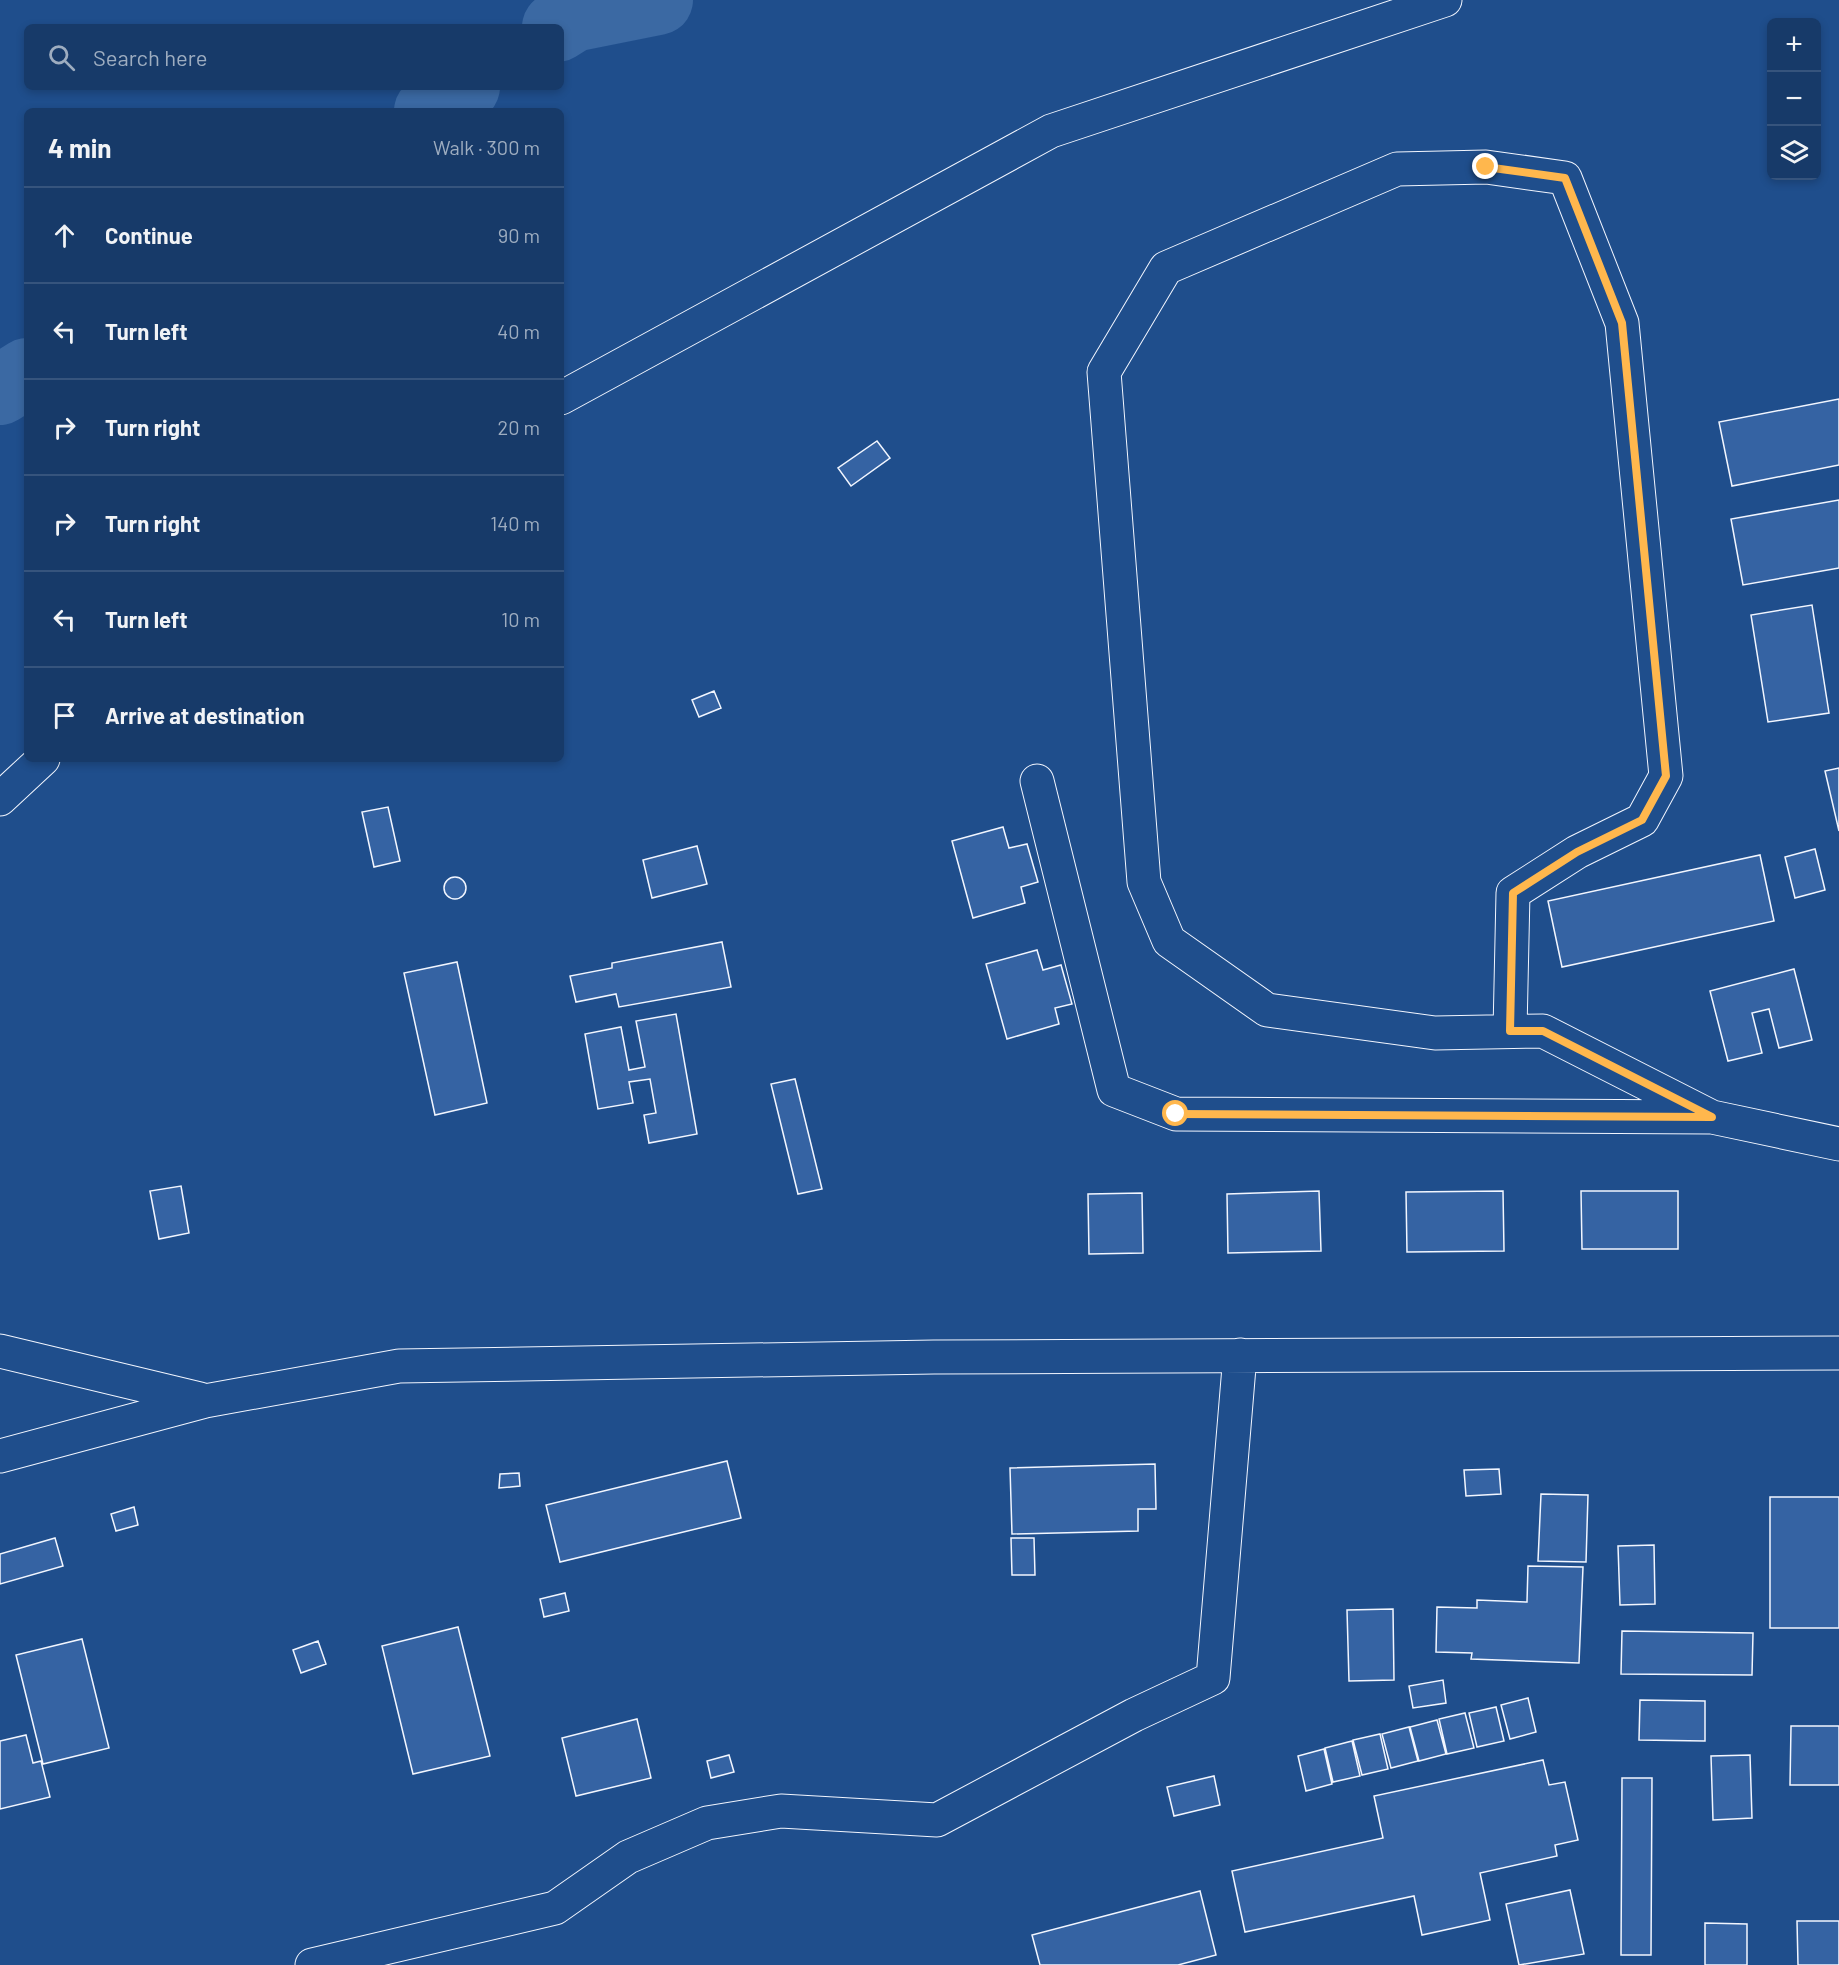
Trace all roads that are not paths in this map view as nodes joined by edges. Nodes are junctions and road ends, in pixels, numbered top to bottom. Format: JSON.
{"nodes":[{"id":1,"x":1445,"y":0,"type":"edge"},
{"id":2,"x":564,"y":396,"type":"edge"},
{"id":3,"x":40,"y":762,"type":"edge"},
{"id":4,"x":1037,"y":781,"type":"dead end"},
{"id":5,"x":0,"y":799,"type":"edge"},
{"id":6,"x":1510,"y":1031,"type":"junction"},
{"id":7,"x":1712,"y":1117,"type":"junction"},
{"id":8,"x":1839,"y":1144,"type":"edge"},
{"id":9,"x":0,"y":1351,"type":"edge"},
{"id":10,"x":1839,"y":1353,"type":"edge"},
{"id":11,"x":1240,"y":1355,"type":"junction"},
{"id":12,"x":205,"y":1401,"type":"junction"},
{"id":13,"x":0,"y":1456,"type":"edge"},
{"id":14,"x":312,"y":1965,"type":"edge"}],
"edges":[{"from":1,"to":2,"type":"street"},
{"from":3,"to":5,"type":"street"},
{"from":4,"to":7,"type":"street"},
{"from":6,"to":6,"type":"street"},
{"from":6,"to":7,"type":"street"},
{"from":7,"to":8,"type":"street"},
{"from":9,"to":12,"type":"street"},
{"from":10,"to":11,"type":"street"},
{"from":11,"to":12,"type":"street"},
{"from":11,"to":14,"type":"street"},
{"from":12,"to":13,"type":"street"}]}
